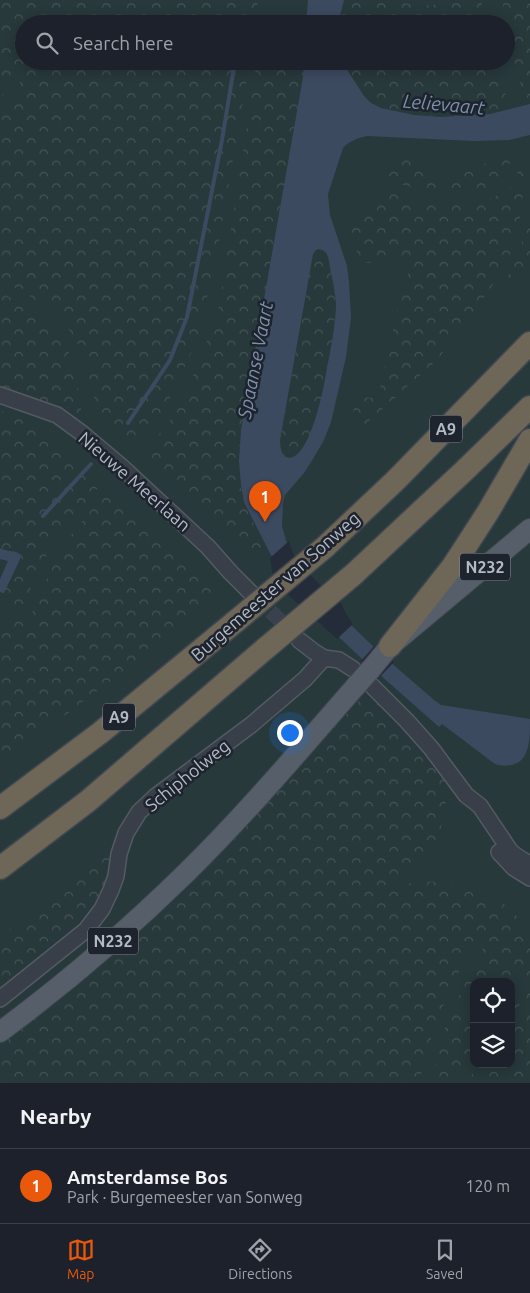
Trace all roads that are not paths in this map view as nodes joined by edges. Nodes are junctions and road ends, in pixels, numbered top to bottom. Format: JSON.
{"nodes":[{"id":1,"x":530,"y":343,"type":"edge"},
{"id":2,"x":0,"y":395,"type":"edge"},
{"id":3,"x":530,"y":407,"type":"edge"},
{"id":4,"x":530,"y":440,"type":"edge"},
{"id":5,"x":530,"y":529,"type":"edge"},
{"id":6,"x":252,"y":594,"type":"tunnel mouth"},
{"id":7,"x":299,"y":640,"type":"tunnel mouth"},
{"id":8,"x":390,"y":646,"type":"junction"},
{"id":9,"x":324,"y":658,"type":"junction"},
{"id":10,"x":360,"y":681,"type":"junction"},
{"id":11,"x":466,"y":795,"type":"junction"},
{"id":12,"x":0,"y":808,"type":"edge"},
{"id":13,"x":530,"y":864,"type":"edge"},
{"id":14,"x":0,"y":868,"type":"edge"},
{"id":15,"x":530,"y":878,"type":"edge"},
{"id":16,"x":0,"y":999,"type":"edge"},
{"id":17,"x":0,"y":1032,"type":"edge"}],
"edges":[{"from":1,"to":12,"type":"highway","name":"Burgemeester van Sonweg","number":"A9","bridge":true},
{"from":2,"to":6,"type":"street","name":"Nieuwe Meerlaan"},
{"from":3,"to":14,"type":"highway","number":"A9","bridge":true},
{"from":4,"to":8,"type":"highway"},
{"from":5,"to":8,"type":"main road","number":"N232"},
{"from":7,"to":9,"type":"street"},
{"from":8,"to":10,"type":"main road","number":"N232","bridge":true},
{"from":9,"to":10,"type":"street"},
{"from":9,"to":16,"type":"street","name":"Schipholweg"},
{"from":10,"to":11,"type":"street"},
{"from":10,"to":17,"type":"main road","number":"N232"},
{"from":11,"to":13,"type":"street"},
{"from":11,"to":15,"type":"street"}]}
